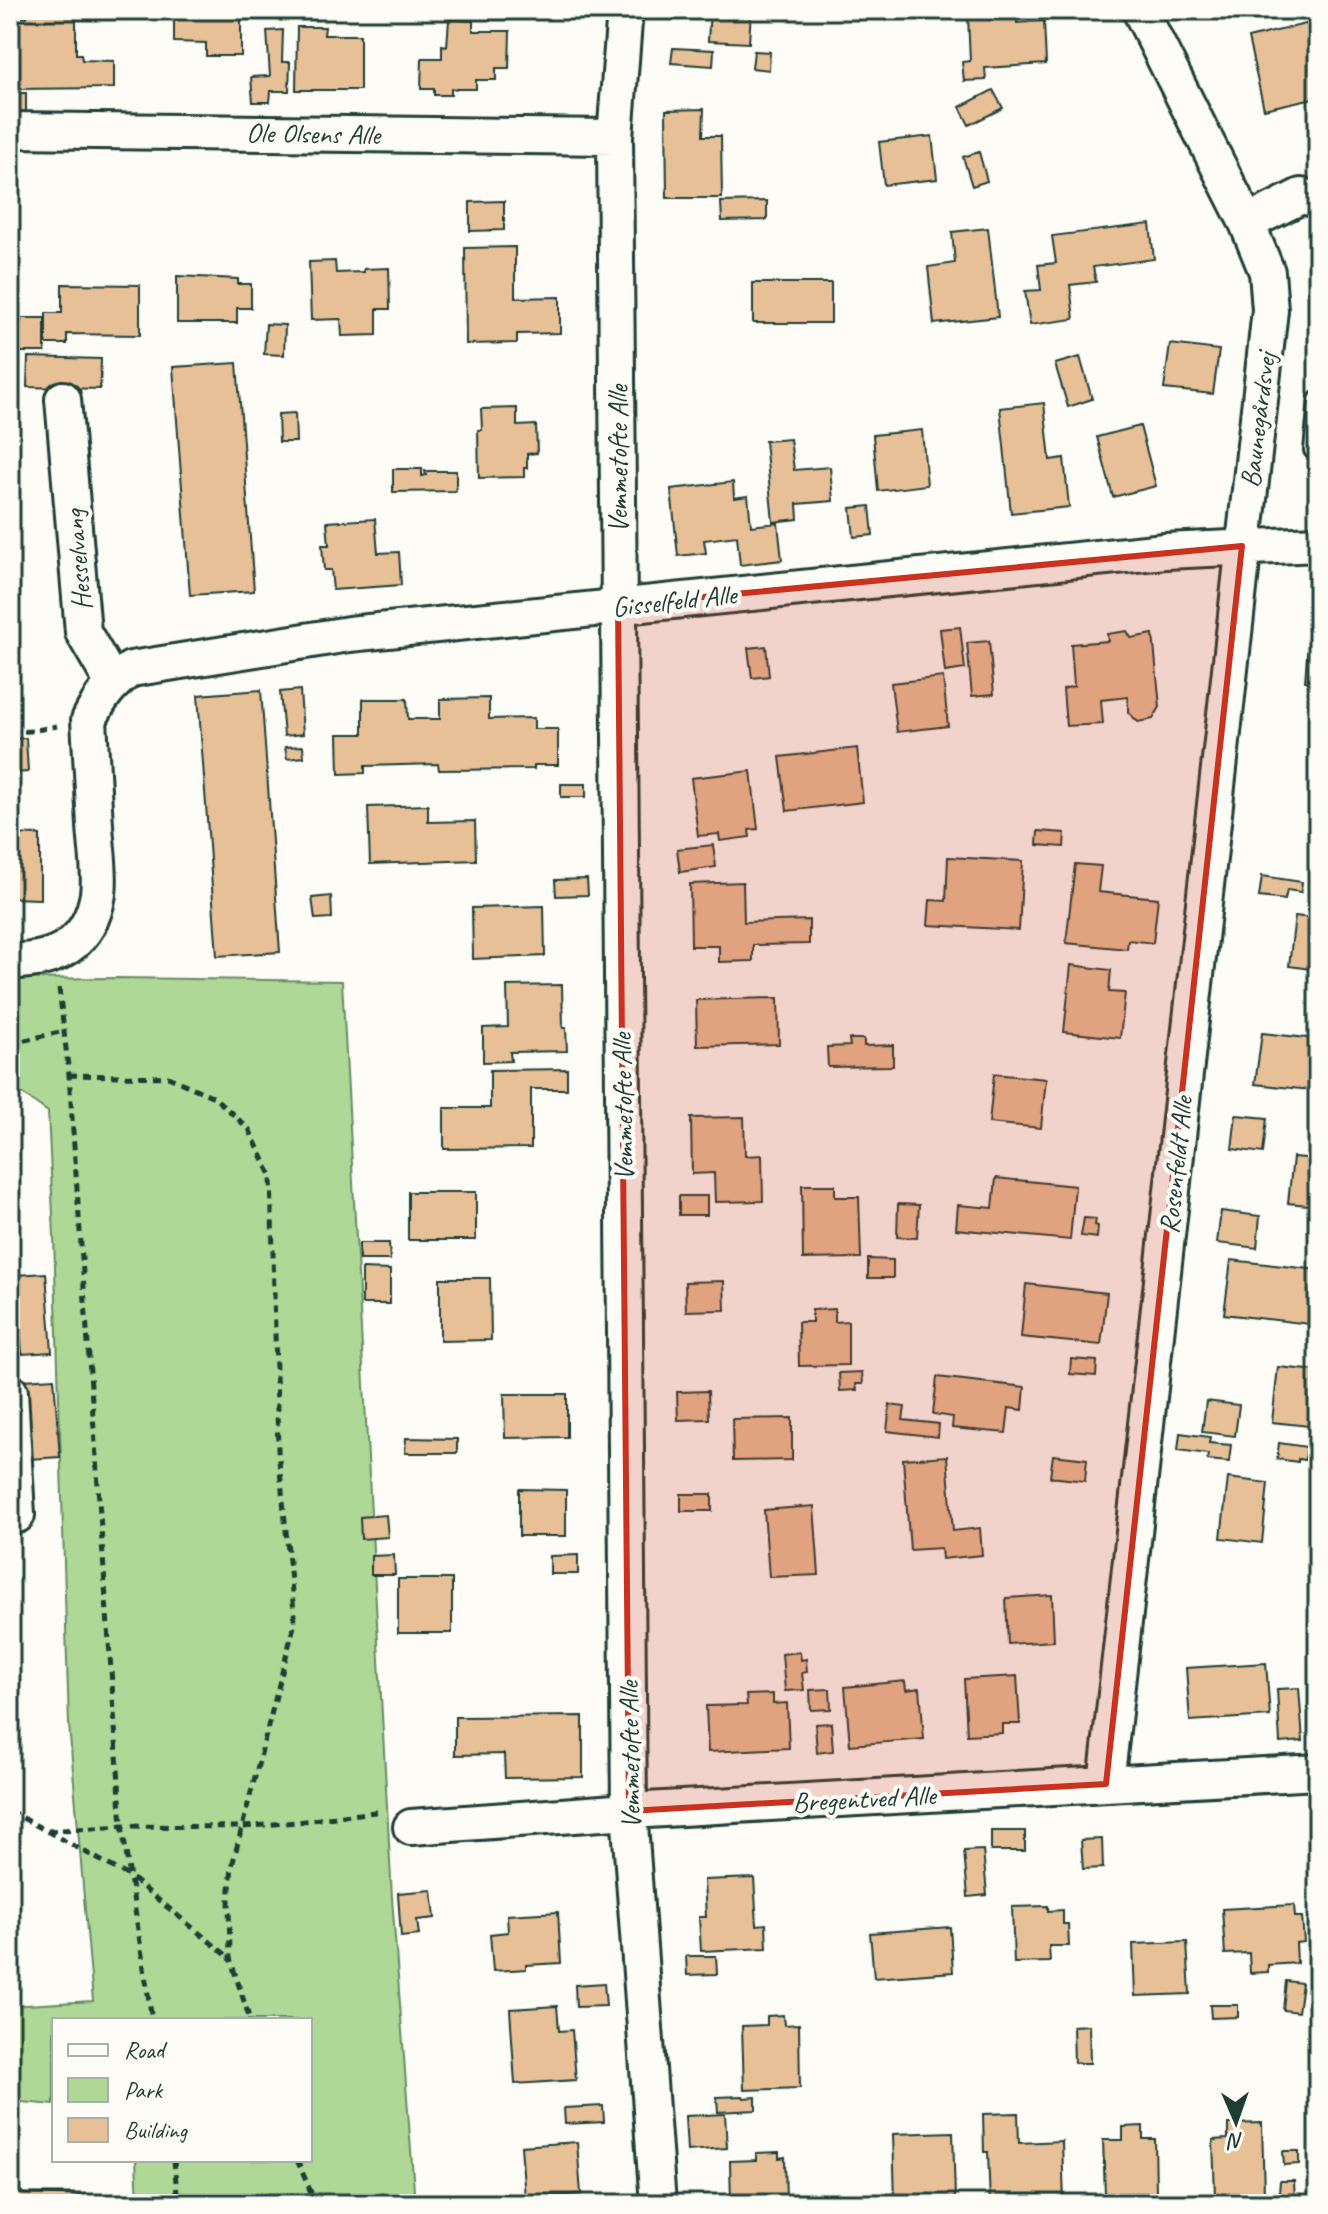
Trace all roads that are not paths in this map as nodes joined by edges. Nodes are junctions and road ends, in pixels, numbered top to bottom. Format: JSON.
{"nodes":[{"id":1,"x":625,"y":10,"type":"edge"},
{"id":2,"x":1140,"y":10,"type":"edge"},
{"id":3,"x":10,"y":130,"type":"edge"},
{"id":4,"x":615,"y":137,"type":"junction"},
{"id":5,"x":1318,"y":200,"type":"edge"},
{"id":6,"x":1247,"y":223,"type":"junction"},
{"id":7,"x":63,"y":399,"type":"dead end"},
{"id":8,"x":1318,"y":400,"type":"edge"},
{"id":9,"x":1313,"y":450,"type":"dead end"},
{"id":10,"x":1318,"y":544,"type":"edge"},
{"id":11,"x":1242,"y":546,"type":"junction"},
{"id":12,"x":618,"y":605,"type":"junction"},
{"id":13,"x":112,"y":682,"type":"junction"},
{"id":14,"x":10,"y":961,"type":"edge"},
{"id":15,"x":10,"y":1392,"type":"edge"},
{"id":16,"x":17,"y":1515,"type":"dead end"},
{"id":17,"x":1318,"y":1772,"type":"edge"},
{"id":18,"x":1106,"y":1784,"type":"junction"},
{"id":19,"x":629,"y":1811,"type":"junction"},
{"id":20,"x":411,"y":1827,"type":"road end"},
{"id":21,"x":658,"y":2204,"type":"edge"}],
"edges":[{"from":1,"to":4,"type":"street","name":"Vemmetofte Alle"},
{"from":2,"to":6,"type":"street","name":"Baunegårdsvej"},
{"from":3,"to":4,"type":"street","name":"Ole Olsens Alle"},
{"from":4,"to":12,"type":"street","name":"Vemmetofte Alle"},
{"from":5,"to":6,"type":"street"},
{"from":6,"to":11,"type":"street","name":"Baunegårdsvej"},
{"from":7,"to":13,"type":"street","name":"Hesselvang"},
{"from":8,"to":9,"type":"lane"},
{"from":10,"to":11,"type":"street"},
{"from":11,"to":12,"type":"street","name":"Gisselfeld Alle"},
{"from":11,"to":18,"type":"street","name":"Rosenfeldt Alle"},
{"from":12,"to":13,"type":"street","name":"Gisselfeld Alle"},
{"from":12,"to":19,"type":"street","name":"Vemmetofte Alle"},
{"from":13,"to":14,"type":"street"},
{"from":15,"to":16,"type":"street"},
{"from":17,"to":18,"type":"street","name":"Bregentved Alle"},
{"from":18,"to":19,"type":"street","name":"Bregentved Alle"},
{"from":19,"to":20,"type":"street","name":"Bregentved Alle"},
{"from":19,"to":21,"type":"street","name":"Vemmetofte Alle"}]}
